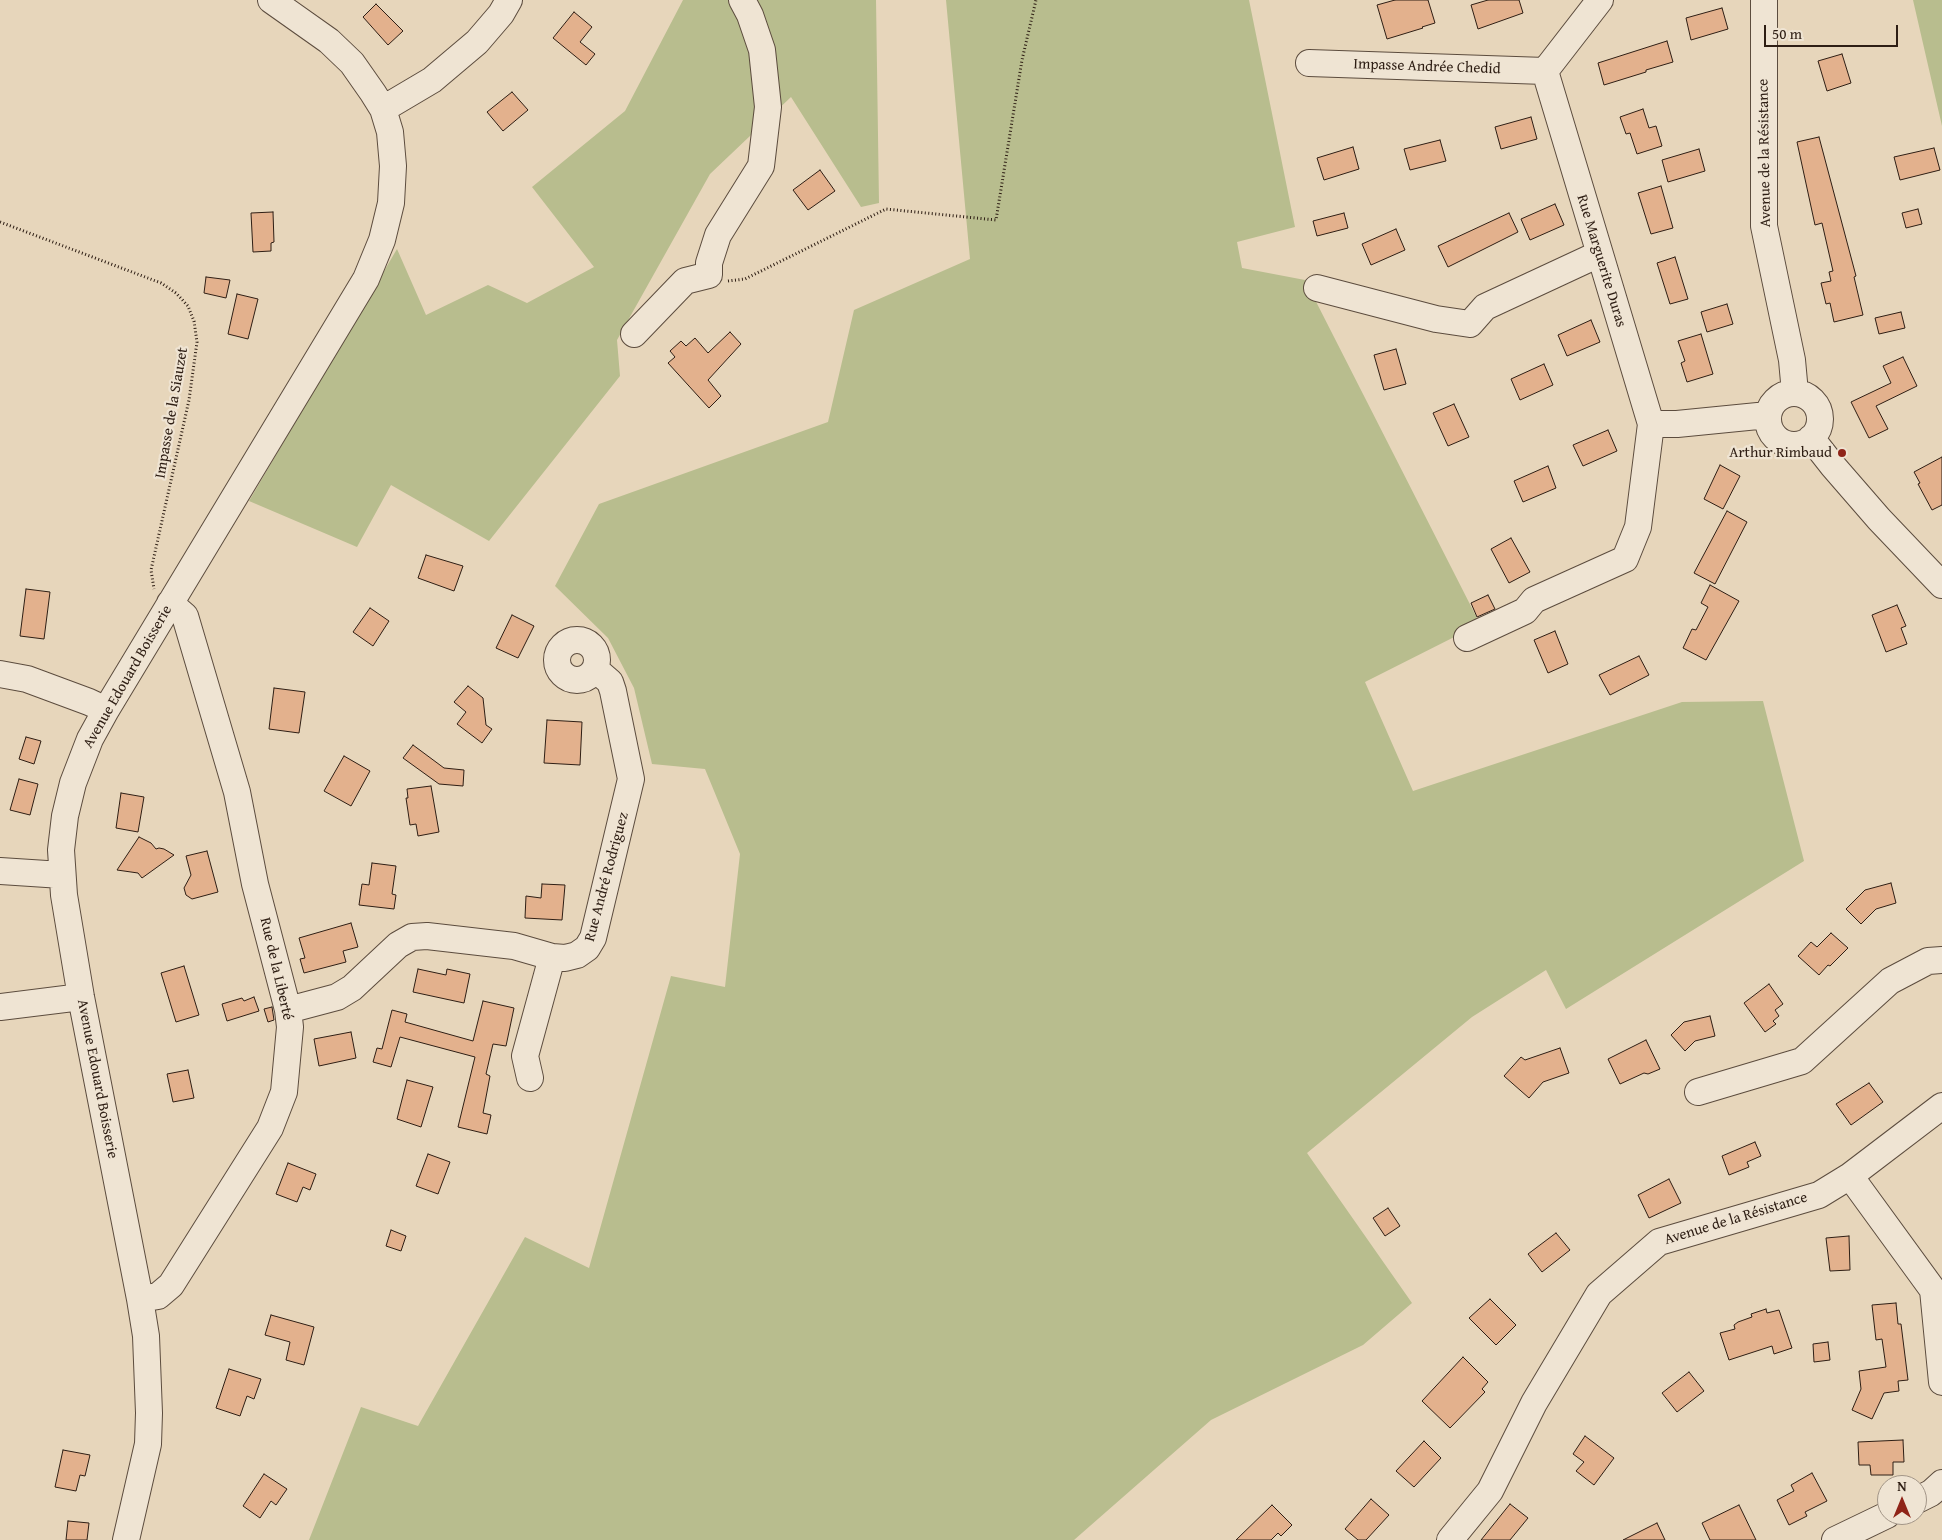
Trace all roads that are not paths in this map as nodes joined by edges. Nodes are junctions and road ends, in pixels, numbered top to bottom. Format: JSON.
{"nodes":[{"id":1,"x":271,"y":0,"type":"edge"},
{"id":2,"x":509,"y":0,"type":"edge"},
{"id":3,"x":742,"y":0,"type":"edge"},
{"id":4,"x":1600,"y":0,"type":"edge"},
{"id":5,"x":1764,"y":0,"type":"edge"},
{"id":6,"x":1309,"y":63,"type":"dead end"},
{"id":7,"x":1545,"y":71,"type":"junction"},
{"id":8,"x":383,"y":109,"type":"junction"},
{"id":9,"x":1599,"y":254,"type":"junction"},
{"id":10,"x":1317,"y":288,"type":"dead end"},
{"id":11,"x":634,"y":334,"type":"dead end"},
{"id":12,"x":1795,"y":393,"type":"junction"},
{"id":13,"x":1768,"y":415,"type":"junction"},
{"id":14,"x":1651,"y":424,"type":"junction"},
{"id":15,"x":1811,"y":438,"type":"junction"},
{"id":16,"x":1942,"y":585,"type":"edge"},
{"id":17,"x":170,"y":603,"type":"junction"},
{"id":18,"x":1466,"y":638,"type":"dead end"},
{"id":19,"x":595,"y":669,"type":"dead end"},
{"id":20,"x":0,"y":674,"type":"edge"},
{"id":21,"x":106,"y":710,"type":"junction"},
{"id":22,"x":0,"y":871,"type":"edge"},
{"id":23,"x":62,"y":876,"type":"junction"},
{"id":24,"x":552,"y":957,"type":"junction"},
{"id":25,"x":1942,"y":960,"type":"edge"},
{"id":26,"x":81,"y":997,"type":"junction"},
{"id":27,"x":0,"y":1007,"type":"edge"},
{"id":28,"x":288,"y":1010,"type":"junction"},
{"id":29,"x":530,"y":1078,"type":"dead end"},
{"id":30,"x":1698,"y":1092,"type":"dead end"},
{"id":31,"x":1942,"y":1106,"type":"edge"},
{"id":32,"x":1850,"y":1176,"type":"junction"},
{"id":33,"x":140,"y":1299,"type":"junction"},
{"id":34,"x":1942,"y":1382,"type":"edge"},
{"id":35,"x":1942,"y":1483,"type":"edge"},
{"id":36,"x":1927,"y":1495,"type":"edge"},
{"id":37,"x":1877,"y":1520,"type":"edge"},
{"id":38,"x":126,"y":1540,"type":"edge"},
{"id":39,"x":1450,"y":1540,"type":"edge"},
{"id":40,"x":1835,"y":1540,"type":"edge"}],
"edges":[{"from":1,"to":8,"type":"street","name":"Avenue Edouard Boisserie"},
{"from":2,"to":8,"type":"street"},
{"from":3,"to":11,"type":"street"},
{"from":4,"to":7,"type":"street"},
{"from":5,"to":12,"type":"street","name":"Avenue de la Résistance"},
{"from":6,"to":7,"type":"street","name":"Impasse Andrée Chedid"},
{"from":7,"to":9,"type":"street","name":"Rue Marguerite Duras"},
{"from":8,"to":17,"type":"street","name":"Avenue Edouard Boisserie"},
{"from":9,"to":10,"type":"street"},
{"from":9,"to":14,"type":"street","name":"Rue Marguerite Duras"},
{"from":12,"to":13,"type":"street"},
{"from":12,"to":15,"type":"street"},
{"from":13,"to":14,"type":"street"},
{"from":13,"to":15,"type":"street"},
{"from":14,"to":18,"type":"street"},
{"from":15,"to":16,"type":"street"},
{"from":17,"to":21,"type":"street","name":"Avenue Edouard Boisserie"},
{"from":17,"to":28,"type":"street","name":"Rue de la Liberté"},
{"from":19,"to":24,"type":"street","name":"Rue André Rodriguez"},
{"from":20,"to":21,"type":"street"},
{"from":21,"to":23,"type":"street","name":"Avenue Edouard Boisserie"},
{"from":22,"to":23,"type":"street"},
{"from":23,"to":26,"type":"street","name":"Avenue Edouard Boisserie"},
{"from":24,"to":28,"type":"street","name":"Rue André Rodriguez"},
{"from":24,"to":29,"type":"street"},
{"from":25,"to":30,"type":"street"},
{"from":26,"to":27,"type":"street"},
{"from":26,"to":33,"type":"street","name":"Avenue Edouard Boisserie"},
{"from":28,"to":33,"type":"street","name":"Rue de la Liberté"},
{"from":31,"to":32,"type":"street","name":"Avenue de la Résistance"},
{"from":32,"to":34,"type":"street"},
{"from":32,"to":39,"type":"street","name":"Avenue de la Résistance"},
{"from":33,"to":38,"type":"street","name":"Avenue Edouard Boisserie"},
{"from":35,"to":36,"type":"street"},
{"from":37,"to":40,"type":"street"}]}
